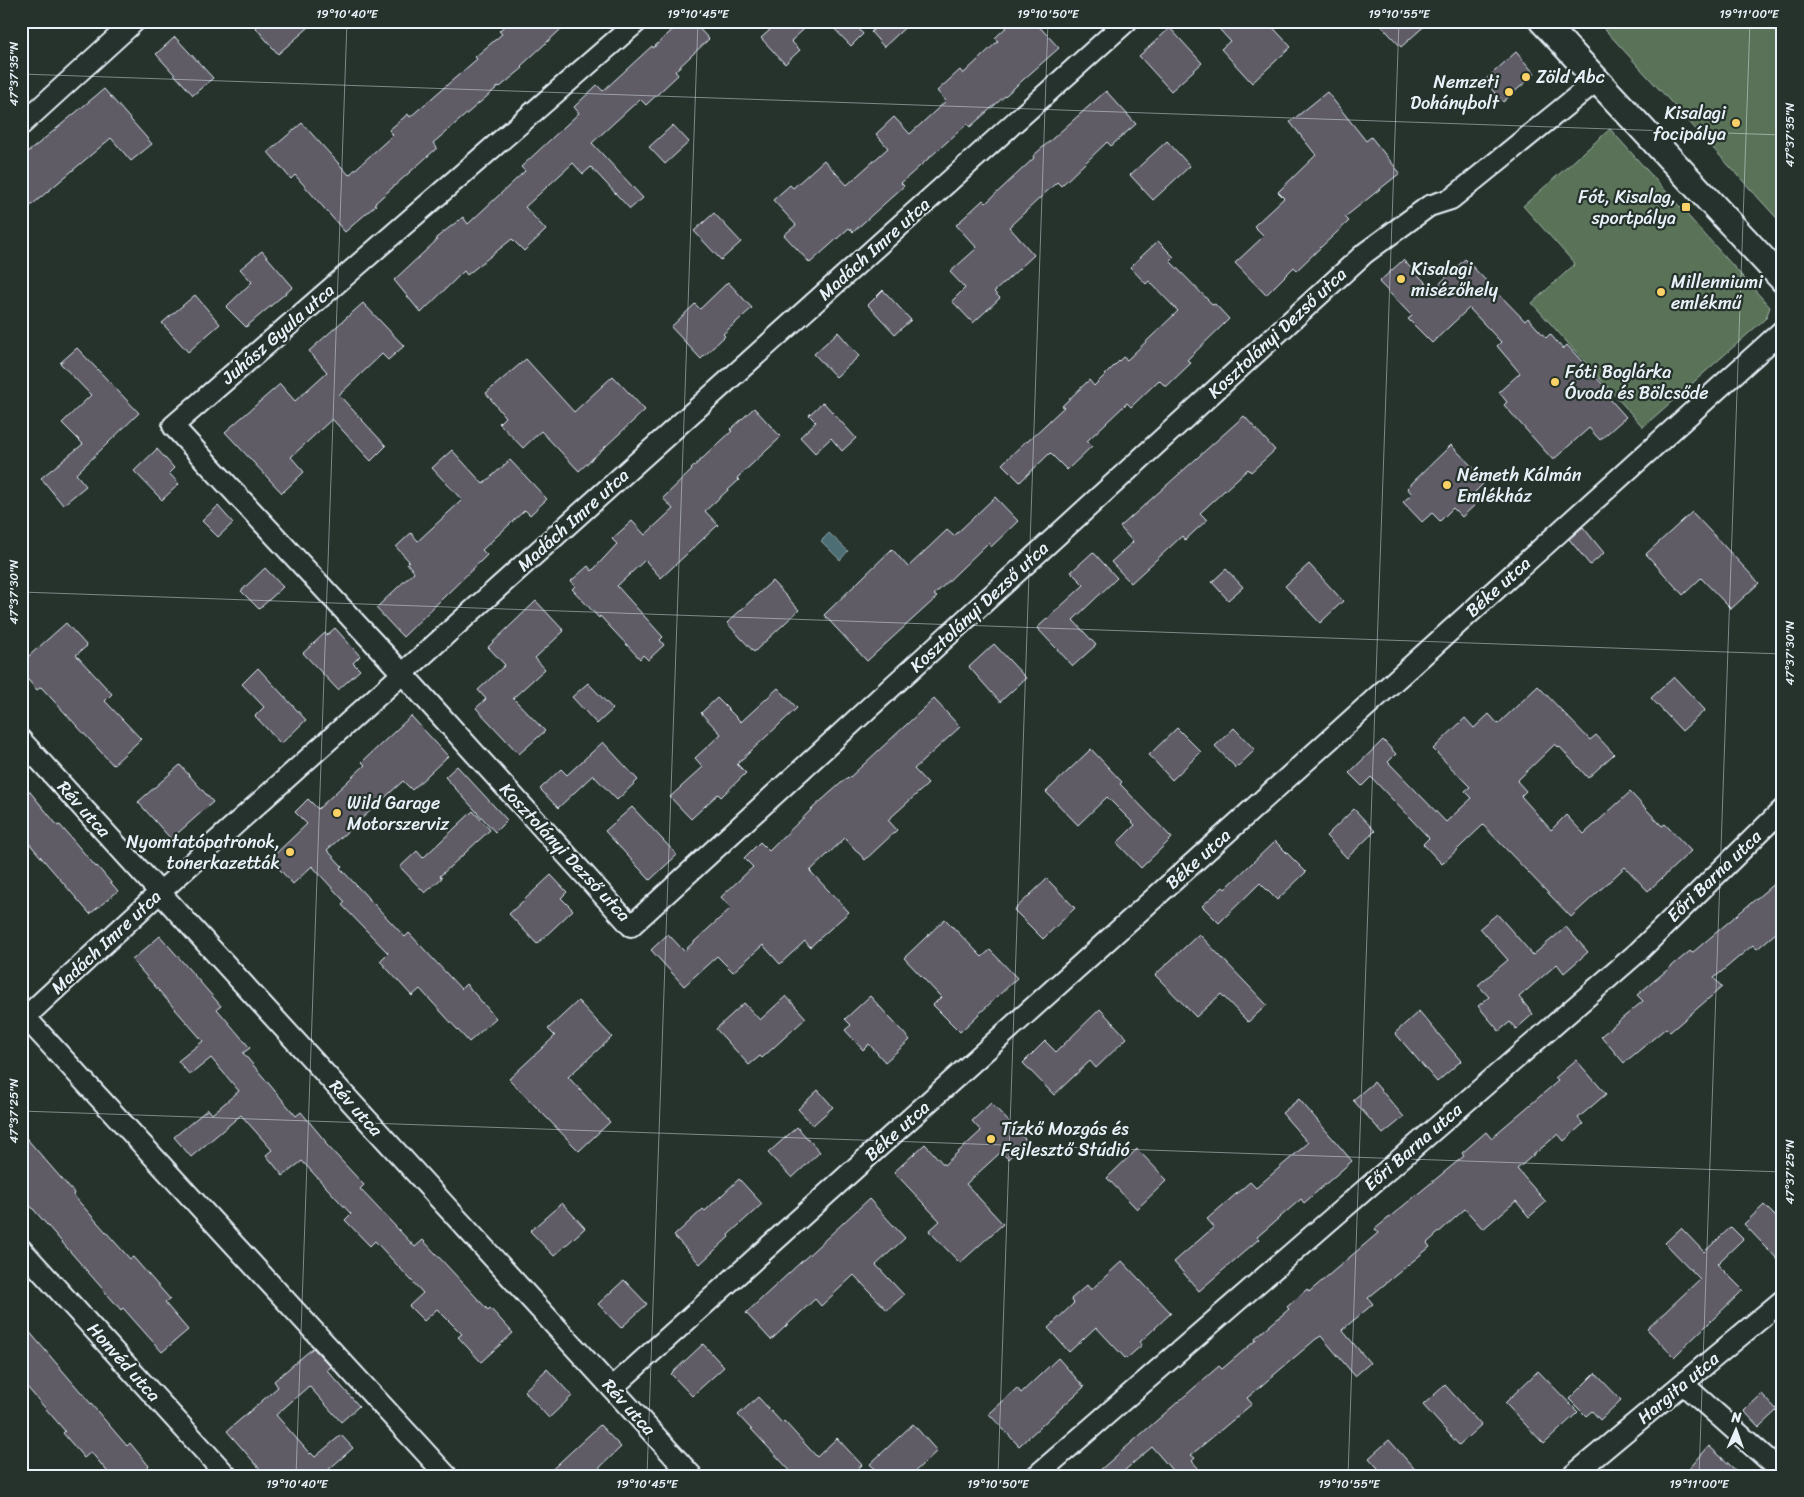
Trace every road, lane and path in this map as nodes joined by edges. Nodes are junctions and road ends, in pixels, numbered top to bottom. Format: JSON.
{"nodes":[{"id":1,"x":638,"y":21,"type":"edge"},
{"id":2,"x":1127,"y":21,"type":"edge"},
{"id":3,"x":1542,"y":21,"type":"edge"},
{"id":4,"x":130,"y":23,"type":"edge"},
{"id":5,"x":1596,"y":81,"type":"junction"},
{"id":6,"x":21,"y":124,"type":"edge"},
{"id":7,"x":1783,"y":280,"type":"edge"},
{"id":8,"x":1783,"y":330,"type":"edge"},
{"id":9,"x":402,"y":674,"type":"junction"},
{"id":10,"x":21,"y":740,"type":"edge"},
{"id":11,"x":1783,"y":809,"type":"edge"},
{"id":12,"x":159,"y":893,"type":"junction"},
{"id":13,"x":23,"y":1019,"type":"edge"},
{"id":14,"x":21,"y":1249,"type":"edge"},
{"id":15,"x":1783,"y":1300,"type":"edge"},
{"id":16,"x":1683,"y":1384,"type":"junction"},
{"id":17,"x":612,"y":1388,"type":"junction"},
{"id":18,"x":1783,"y":1473,"type":"edge"},
{"id":19,"x":226,"y":1476,"type":"edge"},
{"id":20,"x":447,"y":1476,"type":"edge"},
{"id":21,"x":692,"y":1476,"type":"edge"},
{"id":22,"x":1036,"y":1476,"type":"edge"},
{"id":23,"x":1572,"y":1476,"type":"edge"}],
"edges":[{"from":1,"to":9,"type":"street","name":"Juhász Gyula utca"},
{"from":2,"to":9,"type":"street","name":"Madách Imre utca"},
{"from":3,"to":5,"type":"street"},
{"from":4,"to":6,"type":"street"},
{"from":5,"to":7,"type":"street"},
{"from":5,"to":9,"type":"street","name":"Kosztolányi Dezső utca"},
{"from":8,"to":17,"type":"street","name":"Béke utca"},
{"from":9,"to":12,"type":"street","name":"Madách Imre utca"},
{"from":10,"to":12,"type":"street","name":"Rév utca"},
{"from":11,"to":22,"type":"street","name":"Eőri Barna utca"},
{"from":12,"to":13,"type":"street","name":"Madách Imre utca"},
{"from":12,"to":17,"type":"street","name":"Rév utca"},
{"from":13,"to":20,"type":"street"},
{"from":14,"to":19,"type":"street","name":"Honvéd utca"},
{"from":15,"to":16,"type":"street","name":"Hargita utca"},
{"from":16,"to":18,"type":"street"},
{"from":16,"to":23,"type":"street","name":"Hargita utca"},
{"from":17,"to":21,"type":"street","name":"Rév utca"}]}
